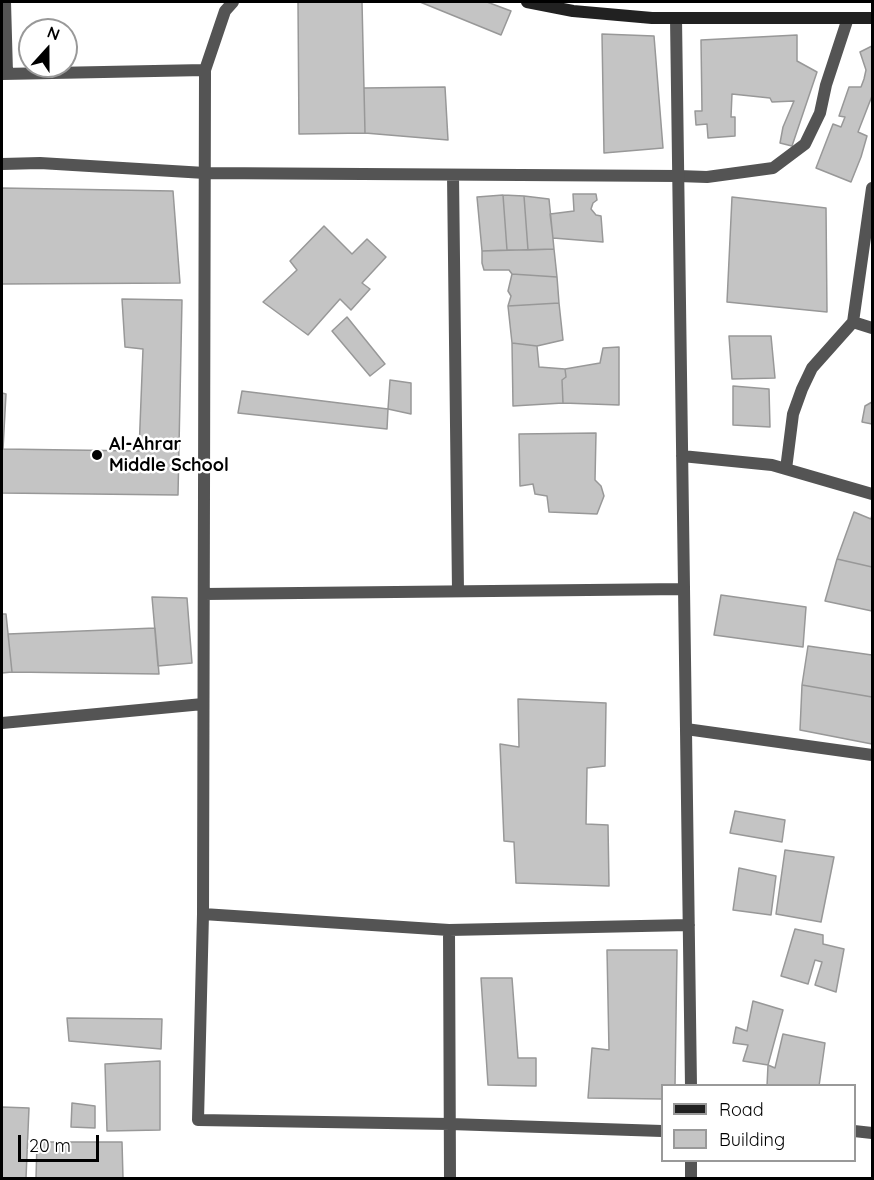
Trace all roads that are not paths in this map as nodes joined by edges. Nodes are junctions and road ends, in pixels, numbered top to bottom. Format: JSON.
{"nodes":[{"id":1,"x":5,"y":2,"type":"edge"},
{"id":2,"x":531,"y":2,"type":"edge"},
{"id":3,"x":229,"y":5,"type":"edge"},
{"id":4,"x":676,"y":18,"type":"junction"},
{"id":5,"x":848,"y":18,"type":"junction"},
{"id":6,"x":873,"y":18,"type":"edge"},
{"id":7,"x":205,"y":70,"type":"junction"},
{"id":8,"x":4,"y":74,"type":"edge"},
{"id":9,"x":2,"y":164,"type":"edge"},
{"id":10,"x":205,"y":173,"type":"junction"},
{"id":11,"x":453,"y":175,"type":"junction"},
{"id":12,"x":678,"y":176,"type":"junction"},
{"id":13,"x":873,"y":188,"type":"edge"},
{"id":14,"x":853,"y":322,"type":"junction"},
{"id":15,"x":873,"y":328,"type":"edge"},
{"id":16,"x":682,"y":456,"type":"junction"},
{"id":17,"x":786,"y":469,"type":"junction"},
{"id":18,"x":873,"y":494,"type":"edge"},
{"id":19,"x":684,"y":589,"type":"junction"},
{"id":20,"x":458,"y":591,"type":"junction"},
{"id":21,"x":204,"y":594,"type":"junction"},
{"id":22,"x":203,"y":704,"type":"junction"},
{"id":23,"x":2,"y":723,"type":"edge"},
{"id":24,"x":686,"y":729,"type":"junction"},
{"id":25,"x":873,"y":755,"type":"edge"},
{"id":26,"x":203,"y":914,"type":"junction"},
{"id":27,"x":689,"y":925,"type":"junction"},
{"id":28,"x":449,"y":930,"type":"junction"},
{"id":29,"x":691,"y":1084,"type":"edge"},
{"id":30,"x":450,"y":1124,"type":"junction"},
{"id":31,"x":661,"y":1131,"type":"edge"},
{"id":32,"x":856,"y":1131,"type":"edge"},
{"id":33,"x":873,"y":1133,"type":"edge"},
{"id":34,"x":691,"y":1162,"type":"edge"},
{"id":35,"x":450,"y":1179,"type":"edge"},
{"id":36,"x":691,"y":1179,"type":"edge"}],
"edges":[{"from":1,"to":8,"type":"street"},
{"from":2,"to":4,"type":"main road"},
{"from":3,"to":7,"type":"street"},
{"from":4,"to":5,"type":"main road"},
{"from":4,"to":12,"type":"street"},
{"from":5,"to":6,"type":"main road"},
{"from":5,"to":12,"type":"street"},
{"from":7,"to":8,"type":"street"},
{"from":7,"to":10,"type":"street"},
{"from":9,"to":10,"type":"street"},
{"from":10,"to":11,"type":"street"},
{"from":10,"to":21,"type":"street"},
{"from":11,"to":12,"type":"street"},
{"from":11,"to":20,"type":"street"},
{"from":12,"to":16,"type":"street"},
{"from":13,"to":14,"type":"street"},
{"from":14,"to":15,"type":"street"},
{"from":14,"to":17,"type":"street"},
{"from":16,"to":17,"type":"street"},
{"from":16,"to":19,"type":"street"},
{"from":17,"to":18,"type":"street"},
{"from":19,"to":20,"type":"street"},
{"from":19,"to":24,"type":"street"},
{"from":20,"to":21,"type":"street"},
{"from":21,"to":22,"type":"street"},
{"from":22,"to":23,"type":"street"},
{"from":22,"to":26,"type":"street"},
{"from":24,"to":25,"type":"street"},
{"from":24,"to":27,"type":"street"},
{"from":26,"to":28,"type":"street"},
{"from":26,"to":30,"type":"street"},
{"from":27,"to":28,"type":"street"},
{"from":27,"to":29,"type":"street"},
{"from":28,"to":30,"type":"street"},
{"from":30,"to":31,"type":"street"},
{"from":30,"to":35,"type":"street"},
{"from":32,"to":33,"type":"street"},
{"from":34,"to":36,"type":"street"}]}
